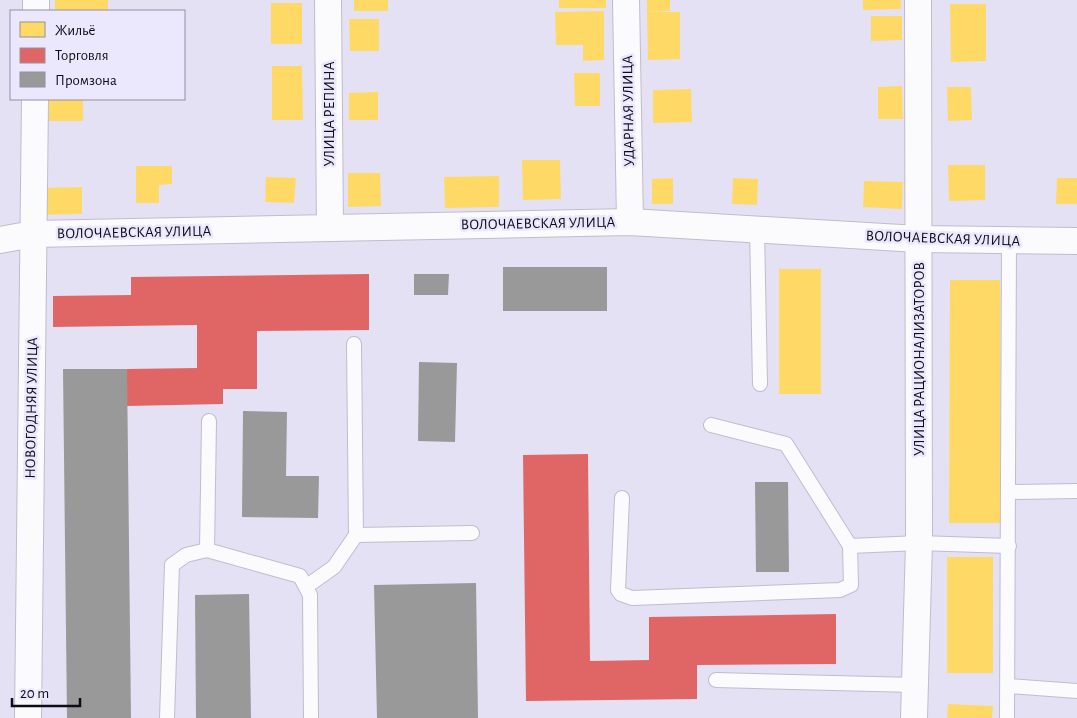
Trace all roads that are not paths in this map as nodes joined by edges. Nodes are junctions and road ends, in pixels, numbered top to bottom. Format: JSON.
{"nodes":[{"id":1,"x":328,"y":0,"type":"edge"},
{"id":2,"x":626,"y":0,"type":"edge"},
{"id":3,"x":918,"y":0,"type":"edge"},
{"id":4,"x":35,"y":100,"type":"edge"},
{"id":5,"x":630,"y":222,"type":"junction"},
{"id":6,"x":330,"y":228,"type":"junction"},
{"id":7,"x":757,"y":228,"type":"junction"},
{"id":8,"x":33,"y":234,"type":"junction"},
{"id":9,"x":918,"y":239,"type":"junction"},
{"id":10,"x":0,"y":240,"type":"edge"},
{"id":11,"x":1009,"y":241,"type":"junction"},
{"id":12,"x":1077,"y":241,"type":"edge"},
{"id":13,"x":354,"y":344,"type":"dead end"},
{"id":14,"x":760,"y":384,"type":"dead end"},
{"id":15,"x":209,"y":421,"type":"dead end"},
{"id":16,"x":711,"y":425,"type":"dead end"},
{"id":17,"x":1008,"y":492,"type":"junction"},
{"id":18,"x":1077,"y":492,"type":"edge"},
{"id":19,"x":622,"y":498,"type":"dead end"},
{"id":20,"x":472,"y":533,"type":"dead end"},
{"id":21,"x":356,"y":535,"type":"junction"},
{"id":22,"x":919,"y":543,"type":"junction"},
{"id":23,"x":850,"y":546,"type":"junction"},
{"id":24,"x":1008,"y":546,"type":"junction"},
{"id":25,"x":207,"y":550,"type":"junction"},
{"id":26,"x":307,"y":586,"type":"junction"},
{"id":27,"x":716,"y":680,"type":"dead end"},
{"id":28,"x":915,"y":685,"type":"junction"},
{"id":29,"x":1008,"y":686,"type":"junction"},
{"id":30,"x":1077,"y":690,"type":"edge"},
{"id":31,"x":28,"y":718,"type":"edge"},
{"id":32,"x":167,"y":718,"type":"edge"},
{"id":33,"x":311,"y":718,"type":"edge"},
{"id":34,"x":914,"y":718,"type":"edge"},
{"id":35,"x":1006,"y":718,"type":"edge"}],
"edges":[{"from":1,"to":6,"type":"street","name":"УЛИЦА РЕПИНА"},
{"from":2,"to":5,"type":"street","name":"УДАРНАЯ УЛИЦА"},
{"from":3,"to":9,"type":"street","name":"УЛИЦА РАЦИОНАЛИЗАТОРОВ"},
{"from":4,"to":8,"type":"street","name":"НОВОГОДНЯЯ УЛИЦА"},
{"from":5,"to":6,"type":"street","name":"ВОЛОЧАЕВСКАЯ УЛИЦА"},
{"from":5,"to":7,"type":"street","name":"ВОЛОЧАЕВСКАЯ УЛИЦА"},
{"from":6,"to":8,"type":"street","name":"ВОЛОЧАЕВСКАЯ УЛИЦА"},
{"from":7,"to":9,"type":"street","name":"ВОЛОЧАЕВСКАЯ УЛИЦА"},
{"from":7,"to":14,"type":"lane"},
{"from":8,"to":10,"type":"street","name":"ВОЛОЧАЕВСКАЯ УЛИЦА"},
{"from":8,"to":31,"type":"street","name":"НОВОГОДНЯЯ УЛИЦА"},
{"from":9,"to":11,"type":"street","name":"ВОЛОЧАЕВСКАЯ УЛИЦА"},
{"from":9,"to":22,"type":"street","name":"УЛИЦА РАЦИОНАЛИЗАТОРОВ"},
{"from":11,"to":12,"type":"street","name":"ВОЛОЧАЕВСКАЯ УЛИЦА"},
{"from":11,"to":17,"type":"lane"},
{"from":13,"to":21,"type":"lane"},
{"from":15,"to":25,"type":"lane"},
{"from":16,"to":23,"type":"lane"},
{"from":17,"to":18,"type":"lane"},
{"from":17,"to":24,"type":"lane"},
{"from":19,"to":23,"type":"lane"},
{"from":20,"to":21,"type":"lane"},
{"from":21,"to":26,"type":"lane"},
{"from":22,"to":23,"type":"lane"},
{"from":22,"to":24,"type":"lane"},
{"from":22,"to":28,"type":"street","name":"УЛИЦА РАЦИОНАЛИЗАТОРОВ"},
{"from":24,"to":29,"type":"lane"},
{"from":25,"to":26,"type":"lane"},
{"from":25,"to":32,"type":"lane"},
{"from":26,"to":33,"type":"lane"},
{"from":27,"to":28,"type":"lane"},
{"from":28,"to":34,"type":"street","name":"УЛИЦА РАЦИОНАЛИЗАТОРОВ"},
{"from":29,"to":30,"type":"lane"},
{"from":29,"to":35,"type":"lane"}]}
